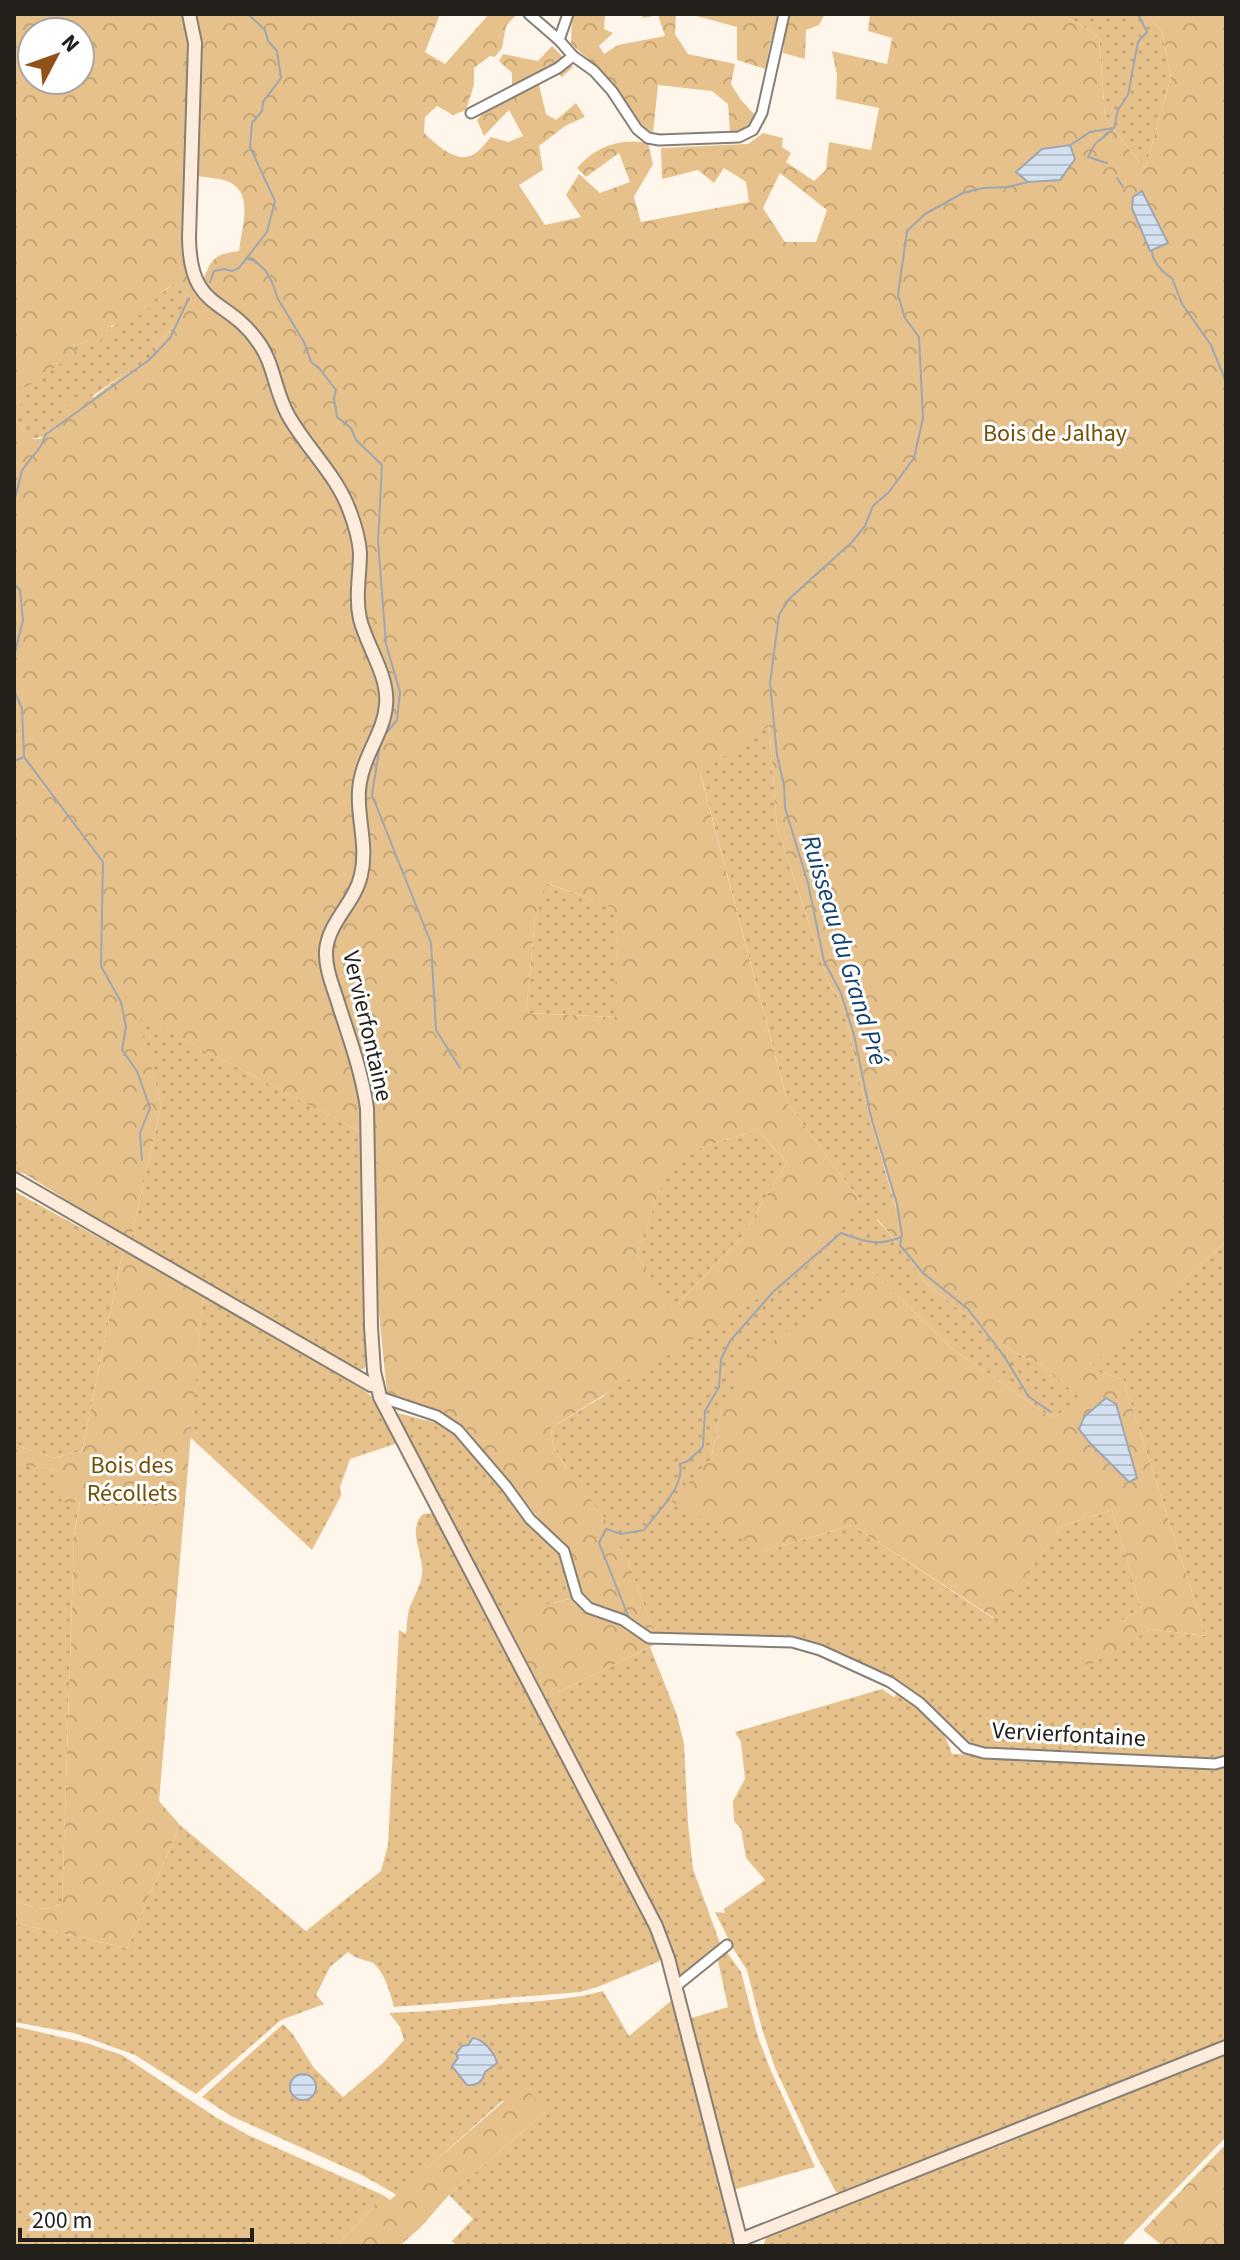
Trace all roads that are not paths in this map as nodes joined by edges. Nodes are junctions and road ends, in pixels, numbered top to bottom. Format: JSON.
{"nodes":[{"id":1,"x":189,"y":14,"type":"edge"},
{"id":2,"x":529,"y":14,"type":"edge"},
{"id":3,"x":568,"y":14,"type":"edge"},
{"id":4,"x":784,"y":14,"type":"edge"},
{"id":5,"x":559,"y":40,"type":"junction"},
{"id":6,"x":573,"y":56,"type":"junction"},
{"id":7,"x":471,"y":113,"type":"dead end"},
{"id":8,"x":14,"y":1179,"type":"edge"},
{"id":9,"x":378,"y":1391,"type":"junction"},
{"id":10,"x":1226,"y":1761,"type":"edge"},
{"id":11,"x":727,"y":1945,"type":"dead end"},
{"id":12,"x":675,"y":1987,"type":"junction"},
{"id":13,"x":1226,"y":2047,"type":"edge"},
{"id":14,"x":743,"y":2244,"type":"edge"}],
"edges":[{"from":1,"to":9,"type":"main road","name":"Vervierfontaine"},
{"from":2,"to":5,"type":"street"},
{"from":3,"to":5,"type":"street"},
{"from":4,"to":6,"type":"street"},
{"from":5,"to":6,"type":"street"},
{"from":6,"to":7,"type":"street"},
{"from":8,"to":9,"type":"main road","name":"Vervierfontaine"},
{"from":9,"to":10,"type":"street","name":"Vervierfontaine"},
{"from":9,"to":12,"type":"main road","name":"Vervierfontaine"},
{"from":11,"to":12,"type":"street"},
{"from":12,"to":14,"type":"main road","name":"Vervierfontaine"},
{"from":13,"to":14,"type":"main road","name":"Vervierfontaine"}]}
